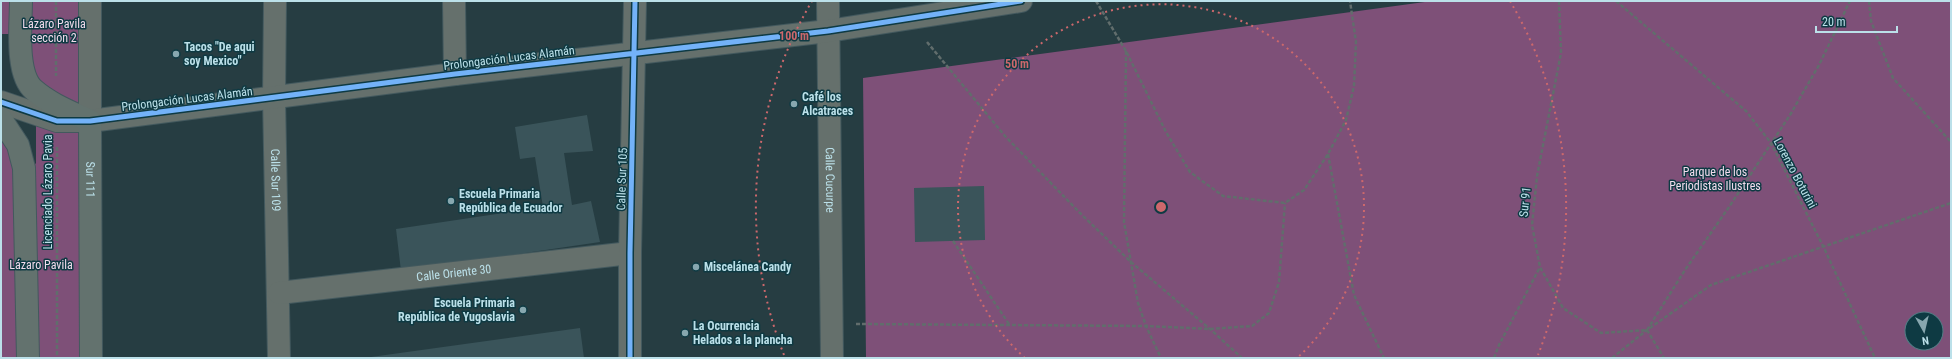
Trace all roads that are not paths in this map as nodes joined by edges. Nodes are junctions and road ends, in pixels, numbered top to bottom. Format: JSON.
{"nodes":[{"id":1,"x":21,"y":1,"type":"edge"},
{"id":2,"x":90,"y":1,"type":"edge"},
{"id":3,"x":275,"y":1,"type":"edge"},
{"id":4,"x":454,"y":1,"type":"edge"},
{"id":5,"x":635,"y":1,"type":"edge"},
{"id":6,"x":828,"y":1,"type":"edge"},
{"id":7,"x":1021,"y":1,"type":"edge"},
{"id":8,"x":970,"y":5,"type":"edge"},
{"id":9,"x":828,"y":31,"type":"junction"},
{"id":10,"x":635,"y":52,"type":"junction"},
{"id":11,"x":455,"y":74,"type":"junction"},
{"id":12,"x":274,"y":98,"type":"junction"},
{"id":13,"x":1,"y":102,"type":"edge"},
{"id":14,"x":56,"y":113,"type":"junction"},
{"id":15,"x":1,"y":119,"type":"edge"},
{"id":16,"x":90,"y":121,"type":"junction"},
{"id":17,"x":630,"y":253,"type":"junction"},
{"id":18,"x":279,"y":293,"type":"junction"},
{"id":19,"x":28,"y":358,"type":"edge"},
{"id":20,"x":91,"y":358,"type":"edge"},
{"id":21,"x":280,"y":358,"type":"edge"},
{"id":22,"x":630,"y":358,"type":"edge"},
{"id":23,"x":832,"y":358,"type":"edge"}],
"edges":[{"from":1,"to":14,"type":"street"},
{"from":2,"to":16,"type":"street","name":"Sur 111"},
{"from":3,"to":12,"type":"street","name":"Calle Sur 109"},
{"from":4,"to":11,"type":"street"},
{"from":5,"to":10,"type":"street","name":"Calle Sur 105"},
{"from":6,"to":9,"type":"street","name":"Calle Cucurpe"},
{"from":7,"to":8,"type":"street","name":"Prolongación Lucas Alamán"},
{"from":8,"to":9,"type":"street","name":"Prolongación Lucas Alamán"},
{"from":9,"to":10,"type":"street","name":"Prolongación Lucas Alamán"},
{"from":9,"to":23,"type":"street","name":"Calle Cucurpe"},
{"from":10,"to":11,"type":"street","name":"Prolongación Lucas Alamán"},
{"from":10,"to":17,"type":"street","name":"Calle Sur 105"},
{"from":11,"to":12,"type":"street","name":"Prolongación Lucas Alamán"},
{"from":12,"to":16,"type":"street","name":"Prolongación Lucas Alamán"},
{"from":12,"to":18,"type":"street","name":"Calle Sur 109"},
{"from":13,"to":14,"type":"street"},
{"from":14,"to":16,"type":"street"},
{"from":15,"to":19,"type":"street"},
{"from":16,"to":20,"type":"street","name":"Sur 111"},
{"from":17,"to":18,"type":"street","name":"Calle Oriente 30"},
{"from":17,"to":22,"type":"street","name":"Calle Sur 105"},
{"from":18,"to":21,"type":"street","name":"Calle Sur 109"}]}
